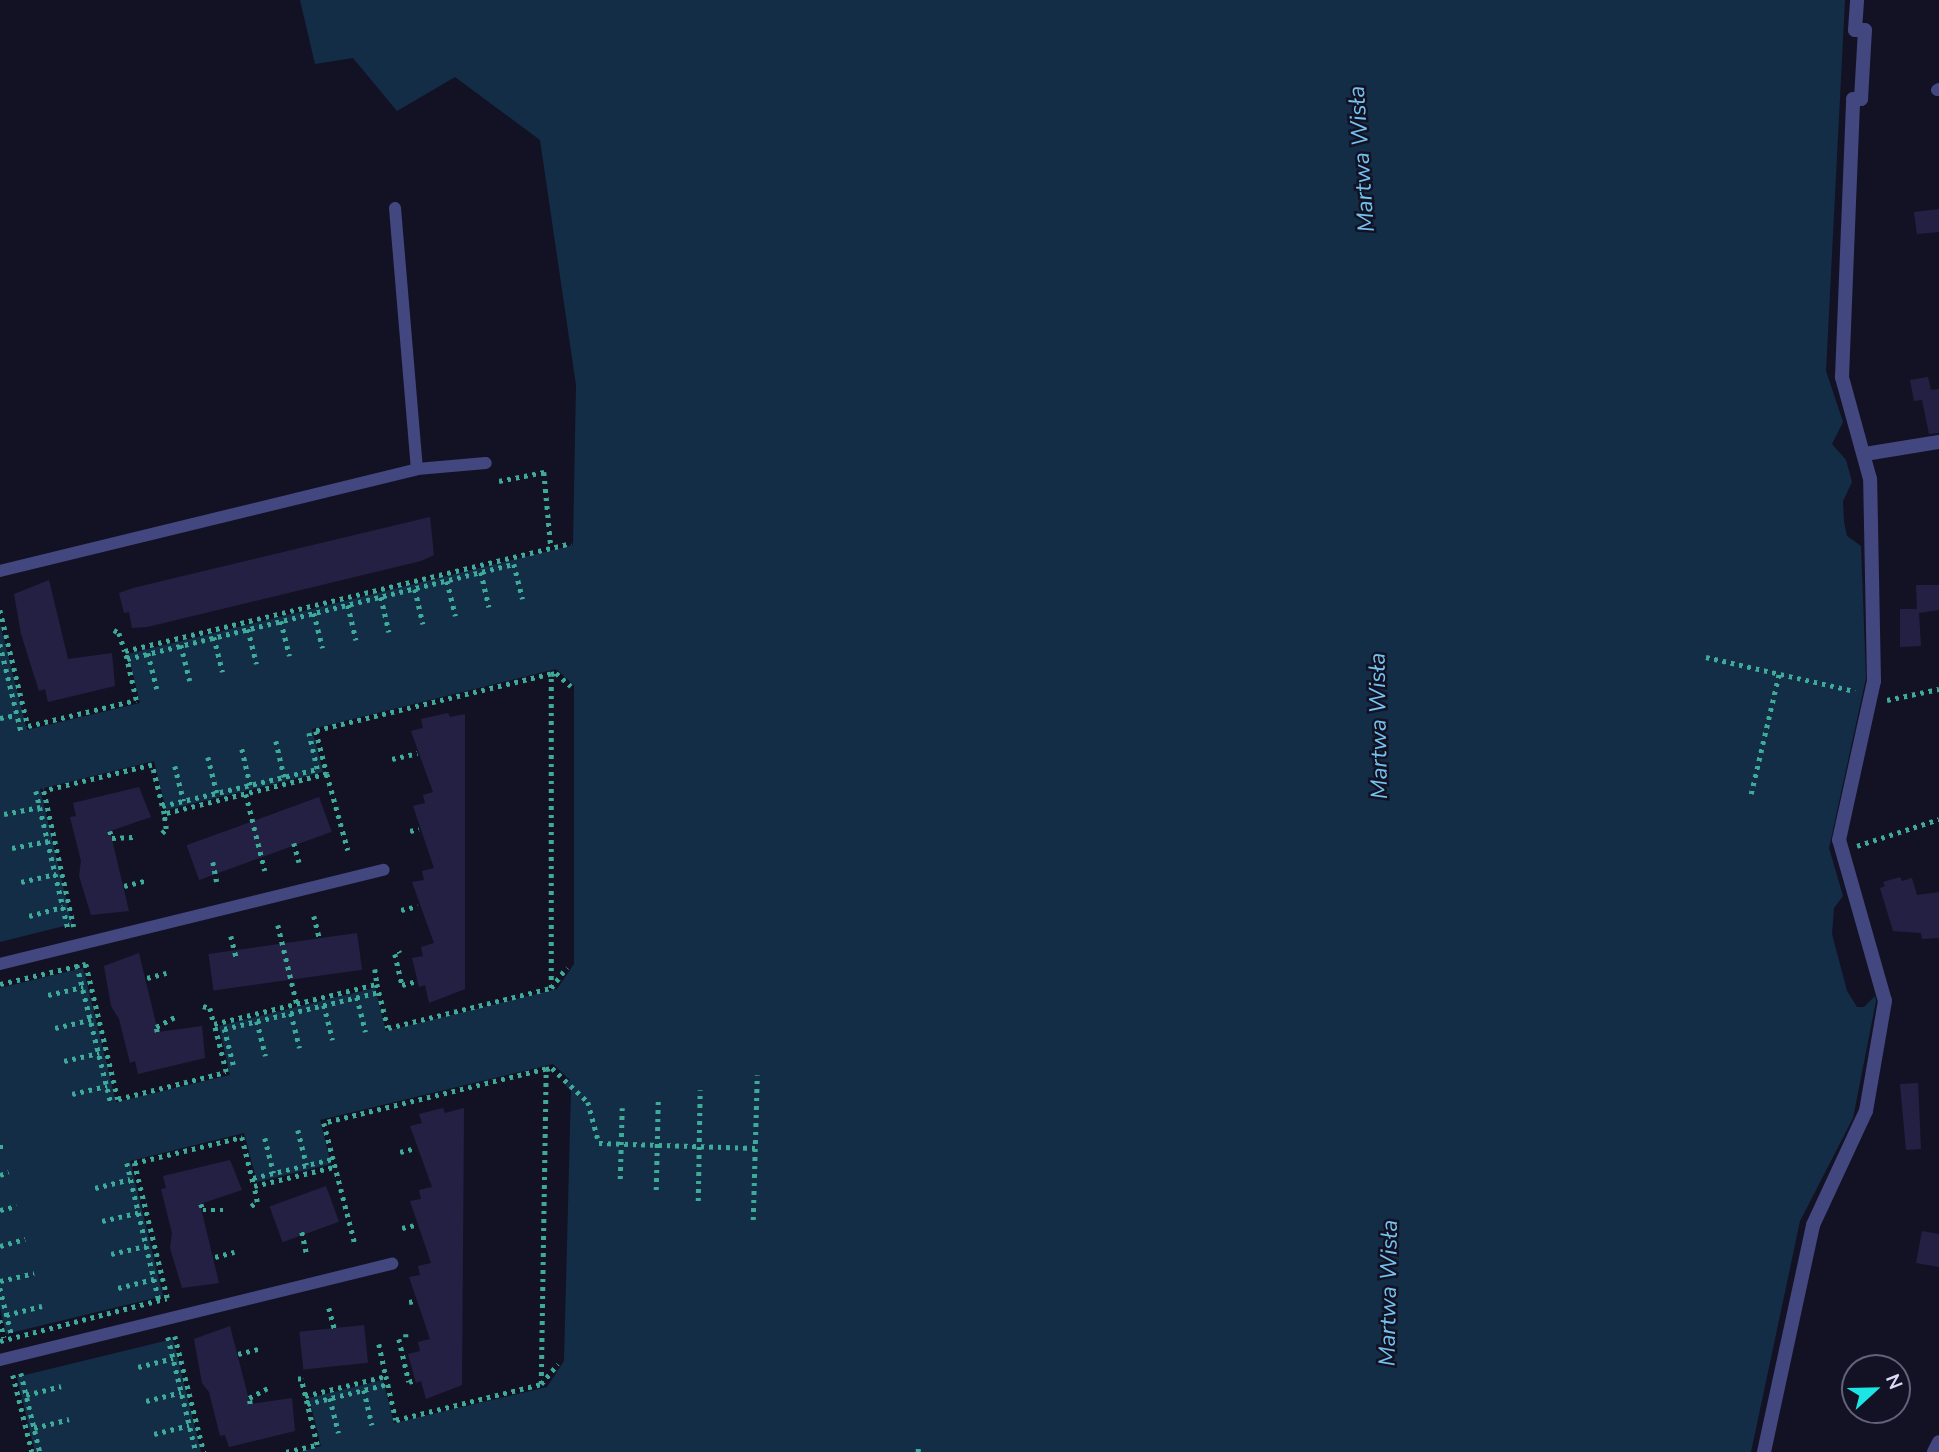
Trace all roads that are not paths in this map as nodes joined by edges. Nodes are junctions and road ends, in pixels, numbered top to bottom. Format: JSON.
{"nodes":[{"id":1,"x":1857,"y":0,"type":"edge"},
{"id":2,"x":395,"y":208,"type":"dead end"},
{"id":3,"x":1939,"y":442,"type":"edge"},
{"id":4,"x":1865,"y":454,"type":"junction"},
{"id":5,"x":486,"y":463,"type":"dead end"},
{"id":6,"x":417,"y":469,"type":"junction"},
{"id":7,"x":0,"y":571,"type":"edge"},
{"id":8,"x":384,"y":870,"type":"dead end"},
{"id":9,"x":0,"y":964,"type":"edge"},
{"id":10,"x":393,"y":1264,"type":"dead end"},
{"id":11,"x":0,"y":1360,"type":"edge"},
{"id":12,"x":1939,"y":1442,"type":"edge"},
{"id":13,"x":1764,"y":1452,"type":"edge"},
{"id":14,"x":1934,"y":1452,"type":"edge"}],
"edges":[{"from":1,"to":4,"type":"street"},
{"from":2,"to":6,"type":"lane"},
{"from":3,"to":4,"type":"street"},
{"from":4,"to":13,"type":"street"},
{"from":5,"to":6,"type":"lane"},
{"from":6,"to":7,"type":"lane"},
{"from":8,"to":9,"type":"lane"},
{"from":10,"to":11,"type":"lane"},
{"from":12,"to":14,"type":"street"}]}
